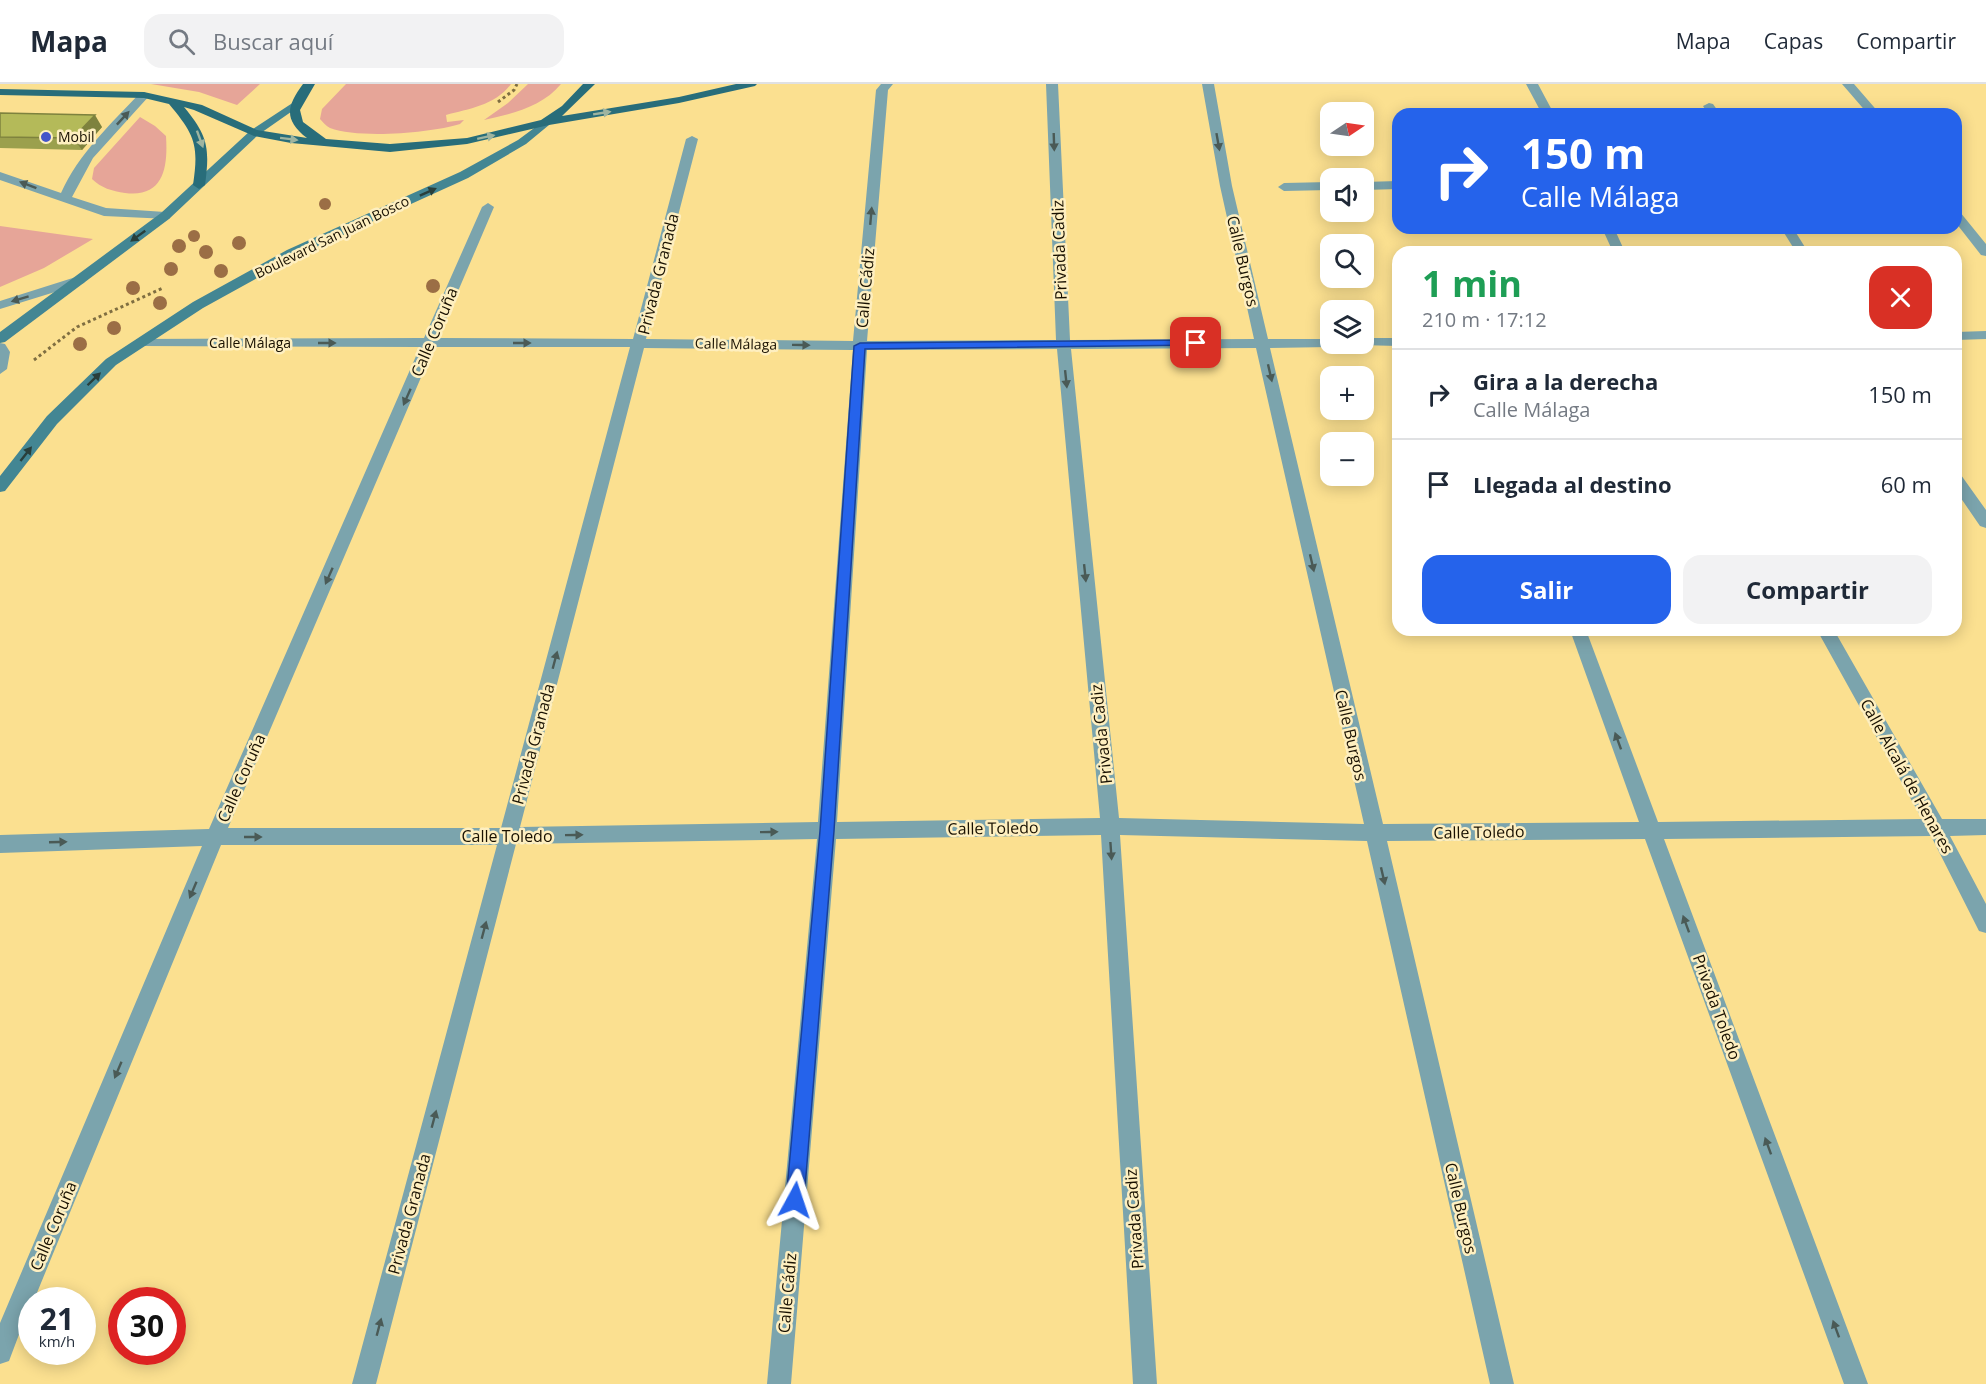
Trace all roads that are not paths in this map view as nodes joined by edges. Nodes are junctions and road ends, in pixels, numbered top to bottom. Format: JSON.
{"nodes":[{"id":1,"x":309,"y":84,"type":"edge"},
{"id":2,"x":589,"y":84,"type":"edge"},
{"id":3,"x":751,"y":84,"type":"edge"},
{"id":4,"x":1052,"y":84,"type":"edge"},
{"id":5,"x":1208,"y":84,"type":"edge"},
{"id":6,"x":1532,"y":84,"type":"edge"},
{"id":7,"x":1848,"y":84,"type":"edge"},
{"id":8,"x":885,"y":87,"type":"edge"},
{"id":9,"x":0,"y":92,"type":"edge"},
{"id":10,"x":144,"y":95,"type":"junction"},
{"id":11,"x":172,"y":100,"type":"junction"},
{"id":12,"x":294,"y":105,"type":"junction"},
{"id":13,"x":1545,"y":108,"type":"edge"},
{"id":14,"x":1869,"y":108,"type":"edge"},
{"id":15,"x":545,"y":123,"type":"junction"},
{"id":16,"x":254,"y":133,"type":"junction"},
{"id":17,"x":692,"y":139,"type":"dead end"},
{"id":18,"x":324,"y":143,"type":"junction"},
{"id":19,"x":0,"y":176,"type":"edge"},
{"id":20,"x":199,"y":185,"type":"junction"},
{"id":21,"x":1392,"y":185,"type":"edge"},
{"id":22,"x":1320,"y":186,"type":"edge"},
{"id":23,"x":1374,"y":186,"type":"edge"},
{"id":24,"x":1284,"y":187,"type":"dead end"},
{"id":25,"x":65,"y":199,"type":"junction"},
{"id":26,"x":488,"y":207,"type":"dead end"},
{"id":27,"x":165,"y":216,"type":"junction"},
{"id":28,"x":1962,"y":222,"type":"edge"},
{"id":29,"x":1986,"y":252,"type":"edge"},
{"id":30,"x":79,"y":280,"type":"junction"},
{"id":31,"x":0,"y":305,"type":"edge"},
{"id":32,"x":1986,"y":335,"type":"edge"},
{"id":33,"x":1962,"y":336,"type":"edge"},
{"id":34,"x":0,"y":339,"type":"edge"},
{"id":35,"x":142,"y":342,"type":"junction"},
{"id":36,"x":1374,"y":342,"type":"edge"},
{"id":37,"x":1392,"y":342,"type":"edge"},
{"id":38,"x":430,"y":343,"type":"junction"},
{"id":39,"x":640,"y":343,"type":"junction"},
{"id":40,"x":1063,"y":343,"type":"junction"},
{"id":41,"x":1263,"y":343,"type":"junction"},
{"id":42,"x":1320,"y":343,"type":"edge"},
{"id":43,"x":860,"y":346,"type":"junction"},
{"id":44,"x":0,"y":347,"type":"edge"},
{"id":45,"x":0,"y":369,"type":"edge"},
{"id":46,"x":0,"y":488,"type":"edge"},
{"id":47,"x":1962,"y":488,"type":"edge"},
{"id":48,"x":1986,"y":522,"type":"edge"},
{"id":49,"x":1580,"y":636,"type":"edge"},
{"id":50,"x":1828,"y":636,"type":"edge"},
{"id":51,"x":1110,"y":826,"type":"junction"},
{"id":52,"x":1986,"y":827,"type":"edge"},
{"id":53,"x":1936,"y":828,"type":"junction"},
{"id":54,"x":827,"y":831,"type":"junction"},
{"id":55,"x":1651,"y":831,"type":"junction"},
{"id":56,"x":1373,"y":833,"type":"junction"},
{"id":57,"x":508,"y":836,"type":"junction"},
{"id":58,"x":215,"y":837,"type":"junction"},
{"id":59,"x":0,"y":844,"type":"edge"},
{"id":60,"x":1986,"y":924,"type":"edge"},
{"id":61,"x":0,"y":1352,"type":"edge"},
{"id":62,"x":364,"y":1384,"type":"edge"},
{"id":63,"x":779,"y":1384,"type":"edge"},
{"id":64,"x":1145,"y":1384,"type":"edge"},
{"id":65,"x":1502,"y":1384,"type":"edge"},
{"id":66,"x":1856,"y":1384,"type":"edge"}],
"edges":[{"from":1,"to":12,"type":"main road"},
{"from":2,"to":15,"type":"main road"},
{"from":15,"to":3,"type":"main road","one_way":true},
{"from":4,"to":40,"type":"street","name":"Privada Cadiz","one_way":true},
{"from":5,"to":41,"type":"street","name":"Calle Burgos","one_way":true},
{"from":6,"to":13,"type":"street"},
{"from":7,"to":14,"type":"street"},
{"from":43,"to":8,"type":"street","name":"Calle Cádiz","one_way":true},
{"from":9,"to":10,"type":"main road"},
{"from":10,"to":11,"type":"main road"},
{"from":25,"to":10,"type":"street","one_way":true},
{"from":11,"to":16,"type":"main road"},
{"from":11,"to":20,"type":"main road","one_way":true},
{"from":12,"to":16,"type":"street"},
{"from":12,"to":18,"type":"main road"},
{"from":18,"to":15,"type":"main road","one_way":true},
{"from":35,"to":15,"type":"street","name":"Boulevard San Juan Bosco","one_way":true},
{"from":16,"to":18,"type":"main road","one_way":true},
{"from":16,"to":20,"type":"street"},
{"from":17,"to":39,"type":"street","name":"Privada Granada"},
{"from":25,"to":19,"type":"street","one_way":true},
{"from":20,"to":27,"type":"street"},
{"from":21,"to":23,"type":"street"},
{"from":22,"to":24,"type":"street"},
{"from":25,"to":27,"type":"street"},
{"from":26,"to":38,"type":"street","name":"Calle Coruña"},
{"from":27,"to":30,"type":"street","one_way":true},
{"from":28,"to":29,"type":"street"},
{"from":30,"to":31,"type":"street","one_way":true},
{"from":30,"to":34,"type":"street"},
{"from":32,"to":33,"type":"street"},
{"from":35,"to":38,"type":"street","name":"Calle Málaga","one_way":true},
{"from":46,"to":35,"type":"street","name":"Boulevard San Juan Bosco","one_way":true},
{"from":36,"to":37,"type":"street"},
{"from":38,"to":39,"type":"street","name":"Calle Málaga","one_way":true},
{"from":38,"to":58,"type":"street","name":"Calle Coruña","one_way":true},
{"from":39,"to":43,"type":"street","name":"Calle Málaga","one_way":true},
{"from":57,"to":39,"type":"street","name":"Privada Granada","one_way":true},
{"from":40,"to":41,"type":"street","name":"Calle Málaga"},
{"from":40,"to":43,"type":"street","name":"Calle Málaga"},
{"from":40,"to":51,"type":"street","name":"Privada Cadiz","one_way":true},
{"from":41,"to":42,"type":"street","name":"Calle Málaga"},
{"from":41,"to":56,"type":"street","name":"Calle Burgos","one_way":true},
{"from":43,"to":54,"type":"street","name":"Calle Cádiz"},
{"from":44,"to":45,"type":"street"},
{"from":47,"to":48,"type":"street"},
{"from":55,"to":49,"type":"street","name":"Privada Toledo","one_way":true},
{"from":50,"to":53,"type":"street","name":"Calle Alcalá de Henares"},
{"from":51,"to":54,"type":"street","name":"Calle Toledo"},
{"from":51,"to":56,"type":"street","name":"Calle Toledo"},
{"from":51,"to":64,"type":"street","name":"Privada Cadiz","one_way":true},
{"from":52,"to":53,"type":"street","name":"Calle Toledo"},
{"from":53,"to":55,"type":"street","name":"Calle Toledo"},
{"from":53,"to":60,"type":"street","name":"Calle Alcalá de Henares"},
{"from":57,"to":54,"type":"street","name":"Calle Toledo","one_way":true},
{"from":54,"to":63,"type":"street","name":"Calle Cádiz"},
{"from":55,"to":56,"type":"street","name":"Calle Toledo"},
{"from":66,"to":55,"type":"street","name":"Privada Toledo","one_way":true},
{"from":56,"to":65,"type":"street","name":"Calle Burgos","one_way":true},
{"from":58,"to":57,"type":"street","name":"Calle Toledo","one_way":true},
{"from":62,"to":57,"type":"street","name":"Privada Granada","one_way":true},
{"from":59,"to":58,"type":"street","name":"Calle Toledo","one_way":true},
{"from":58,"to":61,"type":"street","name":"Calle Coruña","one_way":true}]}
